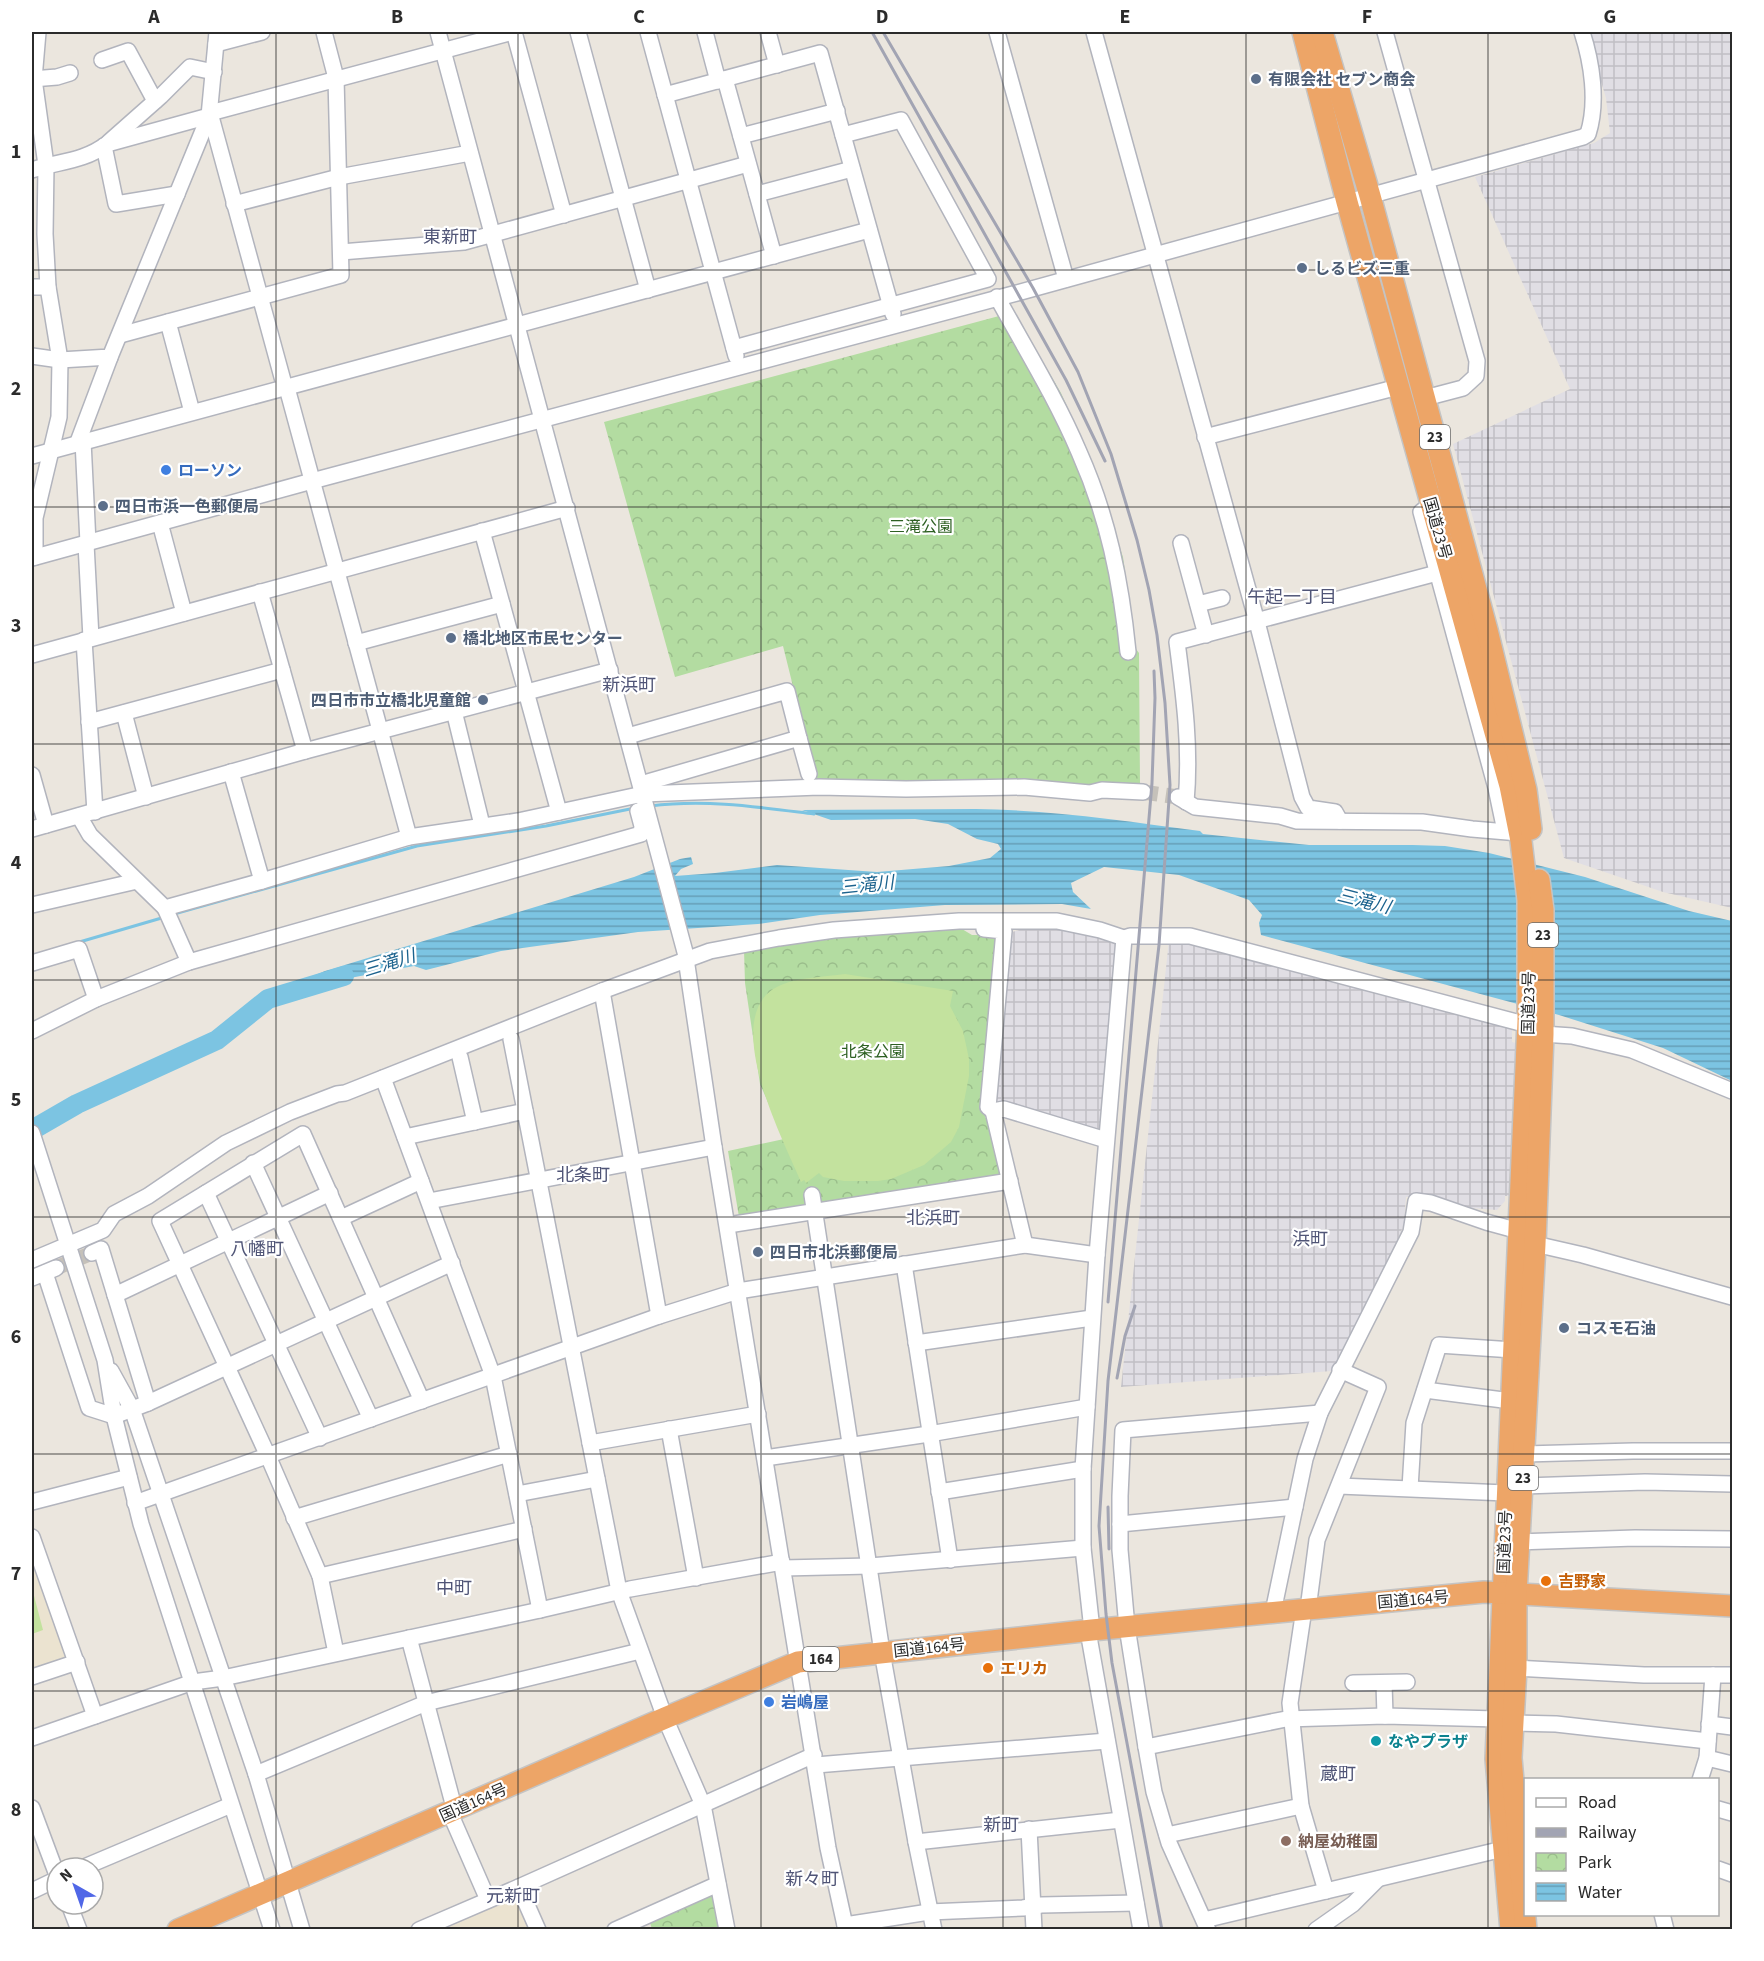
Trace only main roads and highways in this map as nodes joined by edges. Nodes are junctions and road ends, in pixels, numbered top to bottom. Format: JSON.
{"nodes":[{"id":1,"x":1303,"y":32,"type":"edge"},
{"id":2,"x":1322,"y":32,"type":"edge"},
{"id":3,"x":1520,"y":838,"type":"junction"},
{"id":4,"x":1527,"y":1237,"type":"junction"},
{"id":5,"x":1514,"y":1489,"type":"junction"},
{"id":6,"x":1509,"y":1594,"type":"junction"},
{"id":7,"x":1732,"y":1606,"type":"edge"},
{"id":8,"x":1505,"y":1721,"type":"junction"},
{"id":9,"x":1519,"y":1795,"type":"edge"},
{"id":10,"x":1516,"y":1853,"type":"edge"},
{"id":11,"x":1524,"y":1914,"type":"edge"},
{"id":12,"x":178,"y":1929,"type":"edge"},
{"id":13,"x":1511,"y":1929,"type":"edge"}],
"edges":[{"from":1,"to":3,"type":"highway","name":"国道23号","number":"23"},
{"from":2,"to":3,"type":"highway","name":"国道23号","number":"23"},
{"from":3,"to":4,"type":"highway","name":"国道23号","number":"23"},
{"from":4,"to":5,"type":"highway","name":"国道23号","number":"23"},
{"from":4,"to":5,"type":"highway","name":"国道23号","number":"23"},
{"from":5,"to":6,"type":"highway","name":"国道23号","number":"23"},
{"from":5,"to":6,"type":"highway","name":"国道23号","number":"23"},
{"from":6,"to":7,"type":"highway","name":"国道164号","number":"164"},
{"from":6,"to":8,"type":"highway","name":"国道23号","number":"23"},
{"from":6,"to":8,"type":"highway","name":"国道23号","number":"23"},
{"from":6,"to":12,"type":"highway","name":"国道164号","number":"164"},
{"from":8,"to":9,"type":"highway","name":"国道23号","number":"23"},
{"from":8,"to":10,"type":"highway","name":"国道23号","number":"23"},
{"from":9,"to":10,"type":"highway","name":"国道23号","number":"23"},
{"from":10,"to":11,"type":"highway","name":"国道23号","number":"23"},
{"from":10,"to":13,"type":"highway","name":"国道23号","number":"23"}]}
